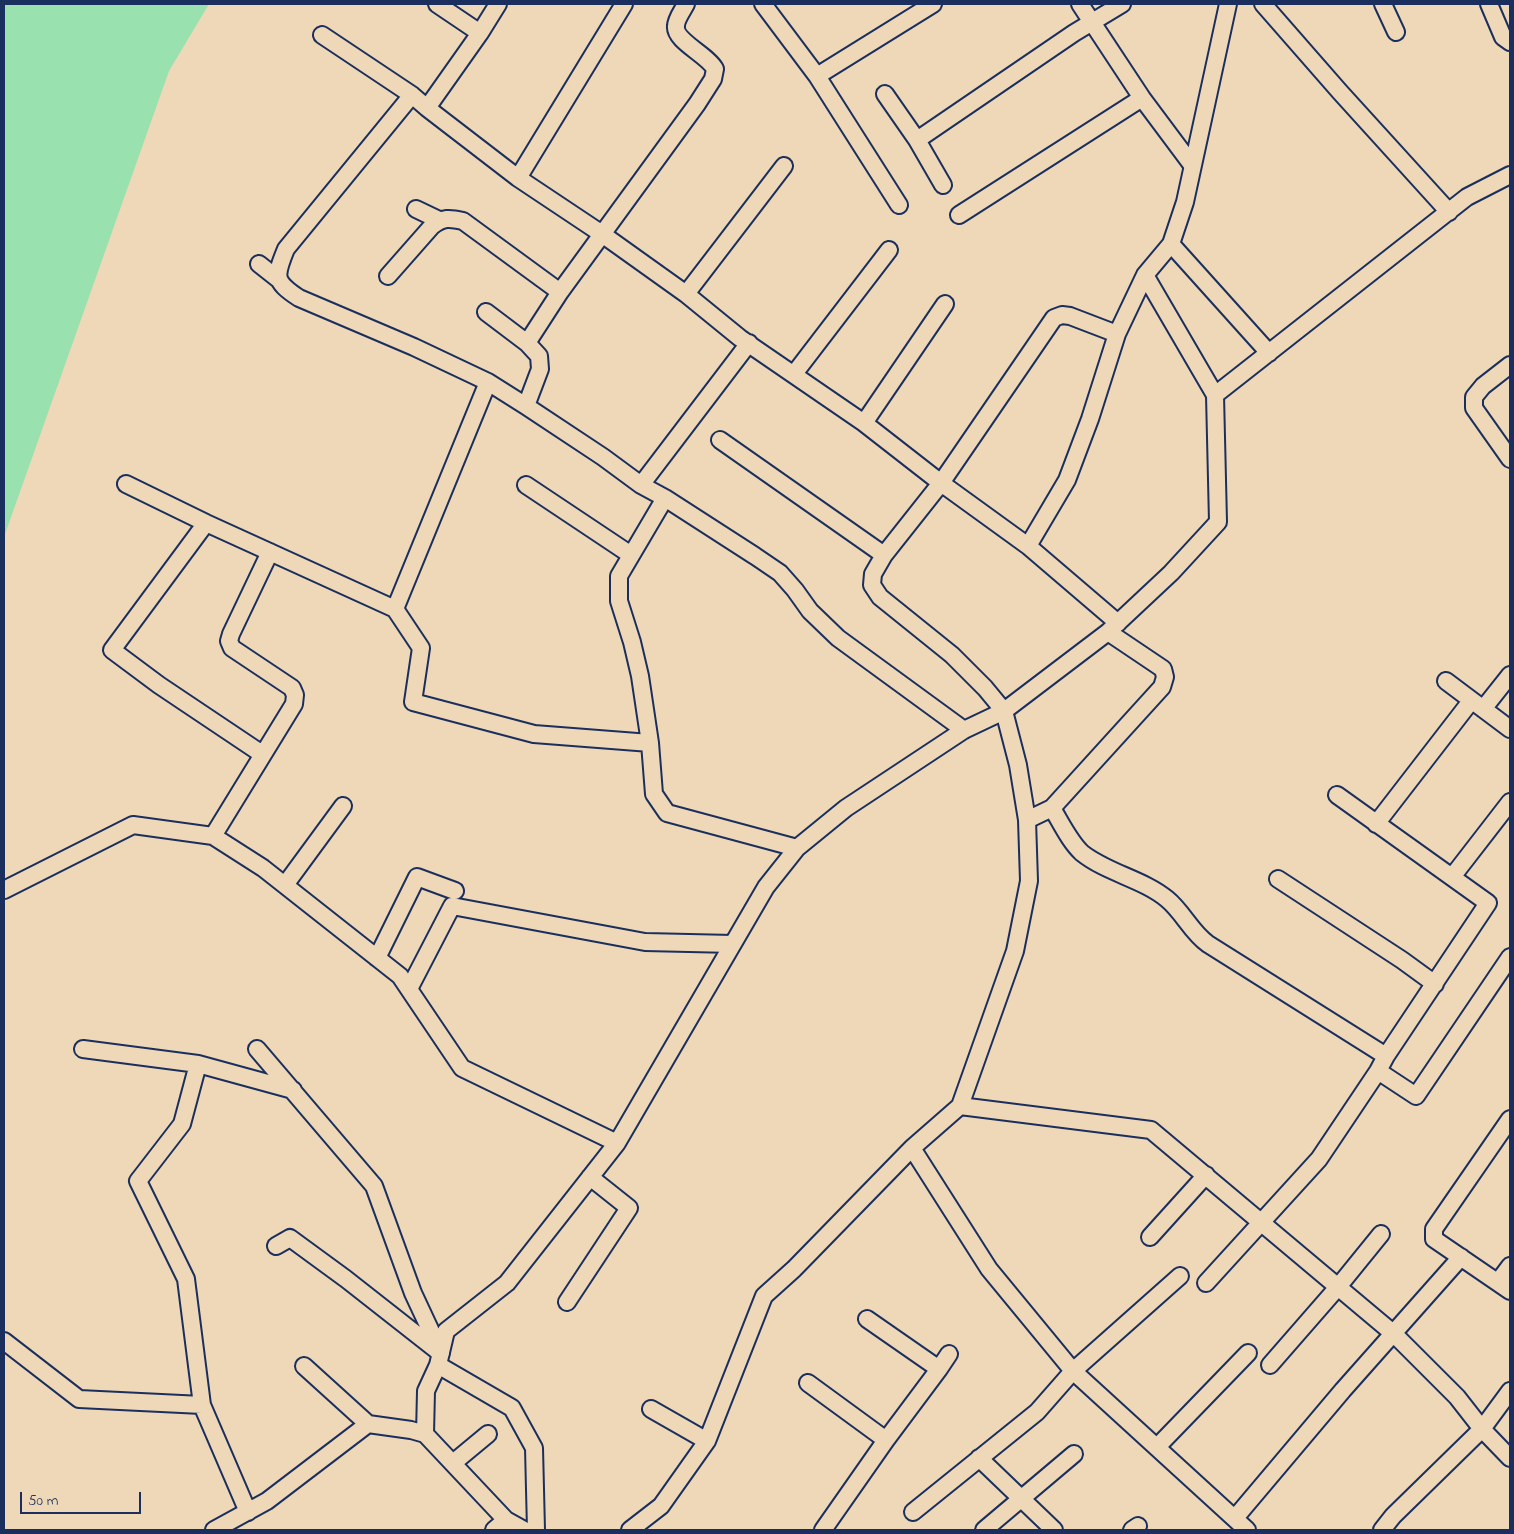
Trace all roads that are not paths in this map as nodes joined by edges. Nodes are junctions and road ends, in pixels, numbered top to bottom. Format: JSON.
{"nodes":[{"id":1,"x":437,"y":4,"type":"edge"},
{"id":2,"x":498,"y":4,"type":"edge"},
{"id":3,"x":624,"y":4,"type":"edge"},
{"id":4,"x":686,"y":4,"type":"edge"},
{"id":5,"x":764,"y":4,"type":"edge"},
{"id":6,"x":933,"y":4,"type":"edge"},
{"id":7,"x":1080,"y":4,"type":"edge"},
{"id":8,"x":1122,"y":4,"type":"edge"},
{"id":9,"x":1228,"y":4,"type":"edge"},
{"id":10,"x":1263,"y":4,"type":"edge"},
{"id":11,"x":1383,"y":4,"type":"edge"},
{"id":12,"x":1488,"y":4,"type":"edge"},
{"id":13,"x":1092,"y":22,"type":"junction"},
{"id":14,"x":1396,"y":32,"type":"dead end"},
{"id":15,"x":480,"y":33,"type":"junction"},
{"id":16,"x":322,"y":35,"type":"dead end"},
{"id":17,"x":1510,"y":42,"type":"edge"},
{"id":18,"x":817,"y":76,"type":"junction"},
{"id":19,"x":885,"y":94,"type":"dead end"},
{"id":20,"x":412,"y":96,"type":"junction"},
{"id":21,"x":1142,"y":98,"type":"junction"},
{"id":22,"x":427,"y":108,"type":"junction"},
{"id":23,"x":917,"y":140,"type":"junction"},
{"id":24,"x":1192,"y":165,"type":"junction"},
{"id":25,"x":784,"y":166,"type":"dead end"},
{"id":26,"x":1510,"y":175,"type":"edge"},
{"id":27,"x":518,"y":178,"type":"junction"},
{"id":28,"x":943,"y":185,"type":"dead end"},
{"id":29,"x":899,"y":205,"type":"dead end"},
{"id":30,"x":416,"y":209,"type":"dead end"},
{"id":31,"x":1449,"y":212,"type":"junction"},
{"id":32,"x":959,"y":215,"type":"dead end"},
{"id":33,"x":439,"y":220,"type":"junction"},
{"id":34,"x":602,"y":234,"type":"junction"},
{"id":35,"x":1171,"y":244,"type":"junction"},
{"id":36,"x":889,"y":250,"type":"dead end"},
{"id":37,"x":259,"y":264,"type":"dead end"},
{"id":38,"x":1145,"y":275,"type":"junction"},
{"id":39,"x":388,"y":276,"type":"dead end"},
{"id":40,"x":278,"y":279,"type":"junction"},
{"id":41,"x":560,"y":292,"type":"junction"},
{"id":42,"x":686,"y":294,"type":"junction"},
{"id":43,"x":945,"y":304,"type":"dead end"},
{"id":44,"x":486,"y":312,"type":"dead end"},
{"id":45,"x":1117,"y":334,"type":"junction"},
{"id":46,"x":739,"y":337,"type":"junction"},
{"id":47,"x":527,"y":344,"type":"junction"},
{"id":48,"x":1269,"y":353,"type":"junction"},
{"id":49,"x":1510,"y":365,"type":"edge"},
{"id":50,"x":794,"y":374,"type":"junction"},
{"id":51,"x":488,"y":382,"type":"junction"},
{"id":52,"x":1215,"y":395,"type":"junction"},
{"id":53,"x":526,"y":406,"type":"junction"},
{"id":54,"x":864,"y":423,"type":"junction"},
{"id":55,"x":720,"y":440,"type":"dead end"},
{"id":56,"x":1510,"y":459,"type":"edge"},
{"id":57,"x":940,"y":483,"type":"junction"},
{"id":58,"x":126,"y":484,"type":"dead end"},
{"id":59,"x":526,"y":485,"type":"dead end"},
{"id":60,"x":642,"y":485,"type":"junction"},
{"id":61,"x":665,"y":498,"type":"junction"},
{"id":62,"x":206,"y":523,"type":"junction"},
{"id":63,"x":1028,"y":546,"type":"junction"},
{"id":64,"x":270,"y":552,"type":"junction"},
{"id":65,"x":631,"y":555,"type":"junction"},
{"id":66,"x":884,"y":555,"type":"junction"},
{"id":67,"x":395,"y":609,"type":"junction"},
{"id":68,"x":1113,"y":628,"type":"junction"},
{"id":69,"x":1510,"y":675,"type":"edge"},
{"id":70,"x":1446,"y":681,"type":"dead end"},
{"id":71,"x":1477,"y":705,"type":"junction"},
{"id":72,"x":1004,"y":711,"type":"junction"},
{"id":73,"x":1510,"y":729,"type":"edge"},
{"id":74,"x":964,"y":730,"type":"junction"},
{"id":75,"x":650,"y":743,"type":"junction"},
{"id":76,"x":262,"y":754,"type":"junction"},
{"id":77,"x":1338,"y":795,"type":"dead end"},
{"id":78,"x":1510,"y":802,"type":"edge"},
{"id":79,"x":343,"y":806,"type":"dead end"},
{"id":80,"x":1052,"y":808,"type":"junction"},
{"id":81,"x":1027,"y":820,"type":"junction"},
{"id":82,"x":1376,"y":824,"type":"junction"},
{"id":83,"x":213,"y":836,"type":"junction"},
{"id":84,"x":797,"y":848,"type":"junction"},
{"id":85,"x":1452,"y":877,"type":"junction"},
{"id":86,"x":1278,"y":879,"type":"dead end"},
{"id":87,"x":285,"y":885,"type":"junction"},
{"id":88,"x":4,"y":890,"type":"edge"},
{"id":89,"x":455,"y":891,"type":"dead end"},
{"id":90,"x":733,"y":944,"type":"junction"},
{"id":91,"x":1510,"y":957,"type":"edge"},
{"id":92,"x":377,"y":958,"type":"junction"},
{"id":93,"x":1435,"y":984,"type":"junction"},
{"id":94,"x":409,"y":989,"type":"junction"},
{"id":95,"x":83,"y":1048,"type":"dead end"},
{"id":96,"x":257,"y":1048,"type":"dead end"},
{"id":97,"x":1386,"y":1056,"type":"junction"},
{"id":98,"x":198,"y":1064,"type":"junction"},
{"id":99,"x":1378,"y":1071,"type":"junction"},
{"id":100,"x":293,"y":1090,"type":"junction"},
{"id":101,"x":960,"y":1106,"type":"junction"},
{"id":102,"x":1510,"y":1119,"type":"edge"},
{"id":103,"x":616,"y":1143,"type":"junction"},
{"id":104,"x":912,"y":1148,"type":"junction"},
{"id":105,"x":1206,"y":1175,"type":"junction"},
{"id":106,"x":590,"y":1177,"type":"junction"},
{"id":107,"x":1260,"y":1222,"type":"junction"},
{"id":108,"x":1381,"y":1234,"type":"dead end"},
{"id":109,"x":1150,"y":1236,"type":"dead end"},
{"id":110,"x":276,"y":1246,"type":"dead end"},
{"id":111,"x":1461,"y":1257,"type":"junction"},
{"id":112,"x":1510,"y":1266,"type":"edge"},
{"id":113,"x":1180,"y":1276,"type":"dead end"},
{"id":114,"x":1206,"y":1283,"type":"dead end"},
{"id":115,"x":1504,"y":1286,"type":"edge"},
{"id":116,"x":1338,"y":1287,"type":"junction"},
{"id":117,"x":567,"y":1302,"type":"dead end"},
{"id":118,"x":867,"y":1320,"type":"dead end"},
{"id":119,"x":1394,"y":1334,"type":"junction"},
{"id":120,"x":4,"y":1341,"type":"edge"},
{"id":121,"x":1248,"y":1353,"type":"dead end"},
{"id":122,"x":949,"y":1354,"type":"dead end"},
{"id":123,"x":439,"y":1359,"type":"junction"},
{"id":124,"x":1270,"y":1365,"type":"dead end"},
{"id":125,"x":304,"y":1366,"type":"dead end"},
{"id":126,"x":939,"y":1369,"type":"junction"},
{"id":127,"x":1073,"y":1371,"type":"junction"},
{"id":128,"x":808,"y":1382,"type":"dead end"},
{"id":129,"x":1510,"y":1391,"type":"edge"},
{"id":130,"x":202,"y":1405,"type":"junction"},
{"id":131,"x":651,"y":1409,"type":"dead end"},
{"id":132,"x":368,"y":1424,"type":"junction"},
{"id":133,"x":1482,"y":1429,"type":"junction"},
{"id":134,"x":425,"y":1434,"type":"junction"},
{"id":135,"x":488,"y":1434,"type":"dead end"},
{"id":136,"x":886,"y":1440,"type":"junction"},
{"id":137,"x":707,"y":1441,"type":"junction"},
{"id":138,"x":1157,"y":1447,"type":"junction"},
{"id":139,"x":1074,"y":1454,"type":"dead end"},
{"id":140,"x":979,"y":1458,"type":"junction"},
{"id":141,"x":1510,"y":1458,"type":"edge"},
{"id":142,"x":453,"y":1463,"type":"junction"},
{"id":143,"x":1021,"y":1500,"type":"junction"},
{"id":144,"x":248,"y":1512,"type":"junction"},
{"id":145,"x":913,"y":1512,"type":"dead end"},
{"id":146,"x":1235,"y":1518,"type":"junction"},
{"id":147,"x":500,"y":1525,"type":"edge"},
{"id":148,"x":214,"y":1530,"type":"edge"},
{"id":149,"x":524,"y":1530,"type":"edge"},
{"id":150,"x":536,"y":1530,"type":"edge"},
{"id":151,"x":630,"y":1530,"type":"edge"},
{"id":152,"x":823,"y":1530,"type":"edge"},
{"id":153,"x":984,"y":1530,"type":"edge"},
{"id":154,"x":1054,"y":1530,"type":"edge"},
{"id":155,"x":1247,"y":1530,"type":"edge"},
{"id":156,"x":1382,"y":1530,"type":"edge"}],
"edges":[{"from":1,"to":15,"type":"street"},
{"from":2,"to":15,"type":"street"},
{"from":3,"to":27,"type":"street"},
{"from":4,"to":34,"type":"street"},
{"from":5,"to":18,"type":"street"},
{"from":6,"to":18,"type":"street"},
{"from":7,"to":13,"type":"street"},
{"from":8,"to":13,"type":"street"},
{"from":9,"to":24,"type":"street"},
{"from":10,"to":31,"type":"street"},
{"from":11,"to":14,"type":"street"},
{"from":12,"to":17,"type":"street"},
{"from":13,"to":21,"type":"street"},
{"from":13,"to":23,"type":"street"},
{"from":15,"to":22,"type":"street"},
{"from":16,"to":20,"type":"street"},
{"from":18,"to":29,"type":"street"},
{"from":19,"to":23,"type":"street"},
{"from":20,"to":22,"type":"street"},
{"from":20,"to":40,"type":"street"},
{"from":21,"to":24,"type":"street"},
{"from":21,"to":32,"type":"street"},
{"from":22,"to":27,"type":"street"},
{"from":23,"to":28,"type":"street"},
{"from":24,"to":35,"type":"street"},
{"from":25,"to":42,"type":"street"},
{"from":26,"to":31,"type":"street"},
{"from":27,"to":34,"type":"street"},
{"from":30,"to":33,"type":"street"},
{"from":31,"to":48,"type":"street"},
{"from":33,"to":39,"type":"street"},
{"from":33,"to":41,"type":"street"},
{"from":34,"to":41,"type":"street"},
{"from":34,"to":42,"type":"street"},
{"from":35,"to":38,"type":"street"},
{"from":35,"to":48,"type":"street"},
{"from":36,"to":50,"type":"street"},
{"from":37,"to":40,"type":"street"},
{"from":38,"to":45,"type":"street"},
{"from":38,"to":52,"type":"street"},
{"from":40,"to":51,"type":"street"},
{"from":41,"to":47,"type":"street"},
{"from":42,"to":46,"type":"street"},
{"from":43,"to":54,"type":"street"},
{"from":44,"to":47,"type":"street"},
{"from":45,"to":57,"type":"street"},
{"from":45,"to":63,"type":"street"},
{"from":46,"to":50,"type":"street"},
{"from":46,"to":60,"type":"street"},
{"from":47,"to":53,"type":"street"},
{"from":48,"to":52,"type":"street"},
{"from":49,"to":56,"type":"street"},
{"from":50,"to":54,"type":"street"},
{"from":51,"to":53,"type":"street"},
{"from":51,"to":67,"type":"street"},
{"from":52,"to":68,"type":"street"},
{"from":53,"to":60,"type":"street"},
{"from":54,"to":57,"type":"street"},
{"from":55,"to":66,"type":"street"},
{"from":57,"to":63,"type":"street"},
{"from":57,"to":66,"type":"street"},
{"from":58,"to":62,"type":"street"},
{"from":59,"to":65,"type":"street"},
{"from":60,"to":61,"type":"street"},
{"from":61,"to":65,"type":"street"},
{"from":61,"to":74,"type":"street"},
{"from":62,"to":64,"type":"street"},
{"from":62,"to":76,"type":"street"},
{"from":63,"to":68,"type":"street"},
{"from":64,"to":67,"type":"street"},
{"from":64,"to":76,"type":"street"},
{"from":65,"to":75,"type":"street"},
{"from":66,"to":72,"type":"street"},
{"from":67,"to":75,"type":"street"},
{"from":68,"to":72,"type":"street"},
{"from":68,"to":80,"type":"street"},
{"from":69,"to":71,"type":"street"},
{"from":70,"to":71,"type":"street"},
{"from":71,"to":73,"type":"street"},
{"from":71,"to":82,"type":"street"},
{"from":72,"to":74,"type":"street"},
{"from":72,"to":81,"type":"street"},
{"from":74,"to":84,"type":"street"},
{"from":75,"to":84,"type":"street"},
{"from":76,"to":83,"type":"street"},
{"from":77,"to":82,"type":"street"},
{"from":78,"to":85,"type":"street"},
{"from":79,"to":87,"type":"street"},
{"from":80,"to":81,"type":"street"},
{"from":80,"to":97,"type":"street"},
{"from":81,"to":101,"type":"street"},
{"from":82,"to":85,"type":"street"},
{"from":83,"to":87,"type":"street"},
{"from":83,"to":88,"type":"street"},
{"from":84,"to":90,"type":"street"},
{"from":85,"to":93,"type":"street"},
{"from":86,"to":93,"type":"street"},
{"from":87,"to":92,"type":"street"},
{"from":89,"to":92,"type":"street"},
{"from":90,"to":94,"type":"street"},
{"from":90,"to":103,"type":"street"},
{"from":91,"to":99,"type":"street"},
{"from":92,"to":94,"type":"street"},
{"from":93,"to":97,"type":"street"},
{"from":94,"to":103,"type":"street"},
{"from":95,"to":98,"type":"street"},
{"from":96,"to":100,"type":"street"},
{"from":97,"to":99,"type":"street"},
{"from":98,"to":100,"type":"street"},
{"from":98,"to":130,"type":"street"},
{"from":99,"to":107,"type":"street"},
{"from":100,"to":123,"type":"street"},
{"from":101,"to":104,"type":"street"},
{"from":101,"to":105,"type":"street"},
{"from":102,"to":111,"type":"street"},
{"from":103,"to":106,"type":"street"},
{"from":104,"to":127,"type":"street"},
{"from":104,"to":137,"type":"street"},
{"from":105,"to":107,"type":"street"},
{"from":105,"to":109,"type":"street"},
{"from":106,"to":117,"type":"street"},
{"from":106,"to":123,"type":"street"},
{"from":107,"to":114,"type":"street"},
{"from":107,"to":116,"type":"street"},
{"from":108,"to":116,"type":"street"},
{"from":110,"to":123,"type":"street"},
{"from":111,"to":115,"type":"street"},
{"from":111,"to":119,"type":"street"},
{"from":112,"to":115,"type":"street"},
{"from":113,"to":127,"type":"street"},
{"from":116,"to":119,"type":"street"},
{"from":116,"to":124,"type":"street"},
{"from":118,"to":126,"type":"street"},
{"from":119,"to":133,"type":"street"},
{"from":119,"to":146,"type":"street"},
{"from":120,"to":130,"type":"street"},
{"from":121,"to":138,"type":"street"},
{"from":122,"to":126,"type":"street"},
{"from":123,"to":134,"type":"street"},
{"from":123,"to":150,"type":"street"},
{"from":125,"to":132,"type":"street"},
{"from":126,"to":136,"type":"street"},
{"from":127,"to":138,"type":"street"},
{"from":127,"to":140,"type":"street"},
{"from":128,"to":136,"type":"street"},
{"from":129,"to":133,"type":"street"},
{"from":130,"to":144,"type":"street"},
{"from":131,"to":137,"type":"street"},
{"from":132,"to":134,"type":"street"},
{"from":132,"to":144,"type":"street"},
{"from":133,"to":141,"type":"street"},
{"from":133,"to":156,"type":"street"},
{"from":134,"to":142,"type":"street"},
{"from":135,"to":142,"type":"street"},
{"from":136,"to":152,"type":"street"},
{"from":137,"to":151,"type":"street"},
{"from":138,"to":146,"type":"street"},
{"from":139,"to":143,"type":"street"},
{"from":140,"to":143,"type":"street"},
{"from":140,"to":145,"type":"street"},
{"from":142,"to":147,"type":"street"},
{"from":143,"to":153,"type":"street"},
{"from":143,"to":154,"type":"street"},
{"from":144,"to":148,"type":"street"},
{"from":146,"to":155,"type":"street"},
{"from":147,"to":149,"type":"street"}]}
